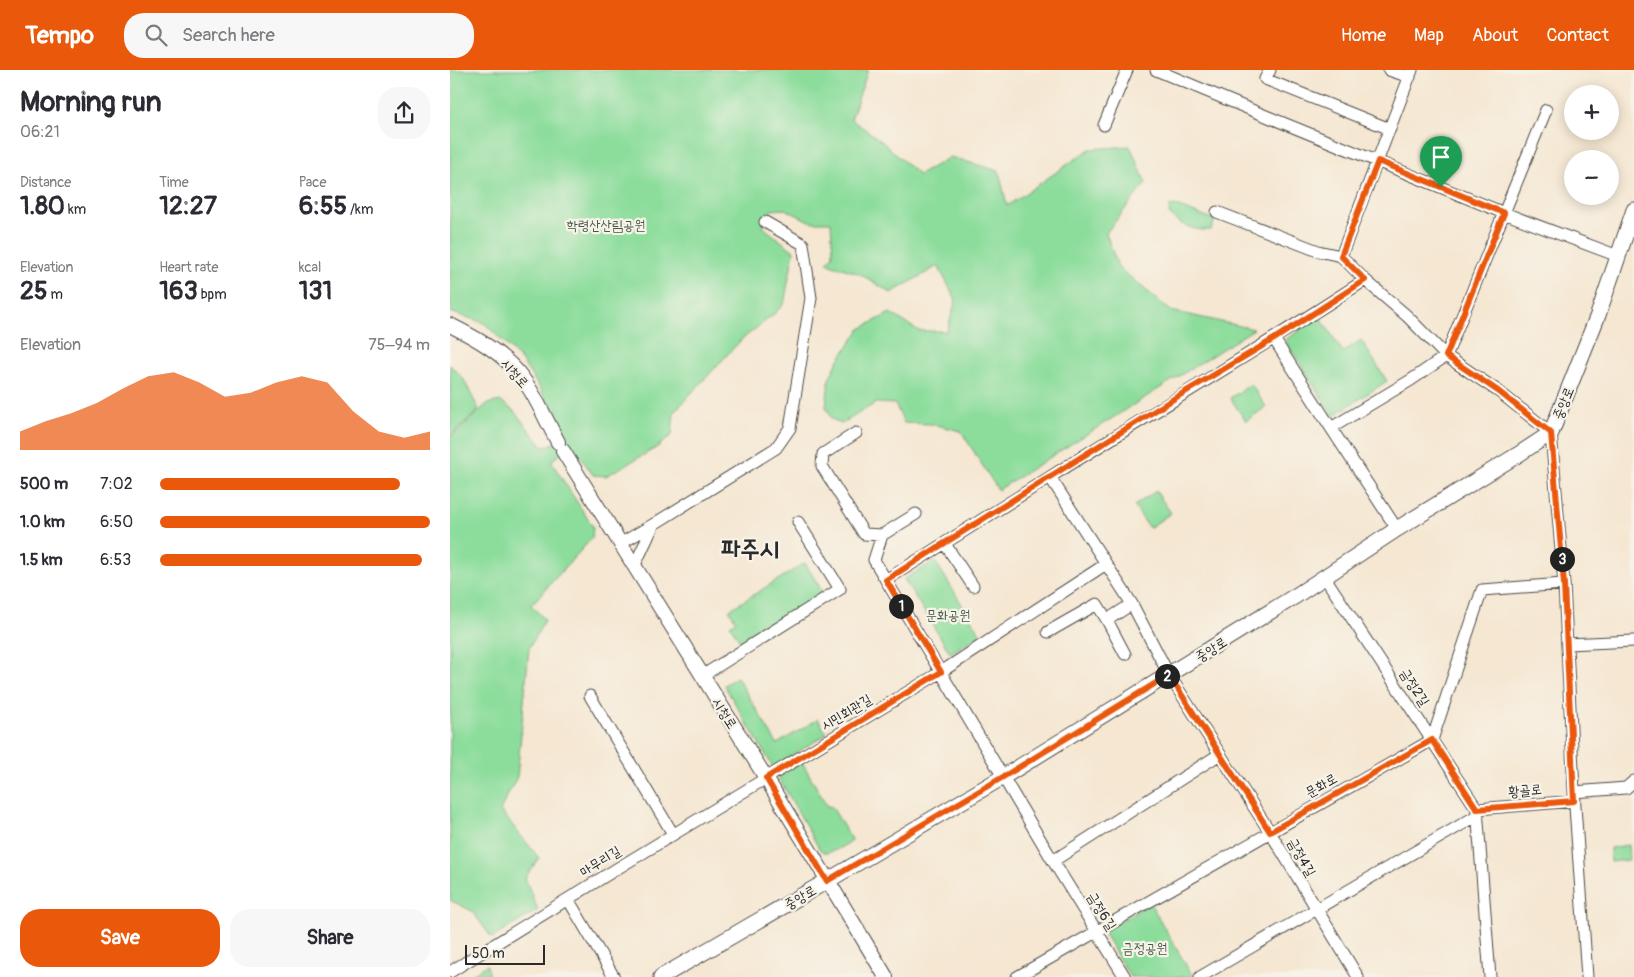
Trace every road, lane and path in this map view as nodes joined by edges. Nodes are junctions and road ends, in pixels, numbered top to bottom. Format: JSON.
{"nodes":[{"id":1,"x":1127,"y":70,"type":"edge"},
{"id":2,"x":1156,"y":70,"type":"edge"},
{"id":3,"x":1270,"y":70,"type":"edge"},
{"id":4,"x":1389,"y":70,"type":"edge"},
{"id":5,"x":1411,"y":74,"type":"edge"},
{"id":6,"x":1546,"y":110,"type":"dead end"},
{"id":7,"x":1104,"y":125,"type":"dead end"},
{"id":8,"x":1390,"y":128,"type":"junction"},
{"id":9,"x":1378,"y":161,"type":"junction"},
{"id":10,"x":1634,"y":210,"type":"edge"},
{"id":11,"x":1217,"y":212,"type":"dead end"},
{"id":12,"x":1504,"y":213,"type":"junction"},
{"id":13,"x":765,"y":222,"type":"dead end"},
{"id":14,"x":1341,"y":256,"type":"junction"},
{"id":15,"x":1618,"y":256,"type":"junction"},
{"id":16,"x":1365,"y":280,"type":"junction"},
{"id":17,"x":450,"y":325,"type":"edge"},
{"id":18,"x":1274,"y":339,"type":"junction"},
{"id":19,"x":1446,"y":356,"type":"junction"},
{"id":20,"x":1332,"y":428,"type":"junction"},
{"id":21,"x":856,"y":433,"type":"dead end"},
{"id":22,"x":1551,"y":433,"type":"junction"},
{"id":23,"x":1050,"y":477,"type":"junction"},
{"id":24,"x":916,"y":514,"type":"dead end"},
{"id":25,"x":798,"y":522,"type":"dead end"},
{"id":26,"x":654,"y":524,"type":"junction"},
{"id":27,"x":1397,"y":529,"type":"junction"},
{"id":28,"x":882,"y":535,"type":"junction"},
{"id":29,"x":620,"y":544,"type":"junction"},
{"id":30,"x":945,"y":544,"type":"junction"},
{"id":31,"x":1106,"y":564,"type":"junction"},
{"id":32,"x":634,"y":567,"type":"junction"},
{"id":33,"x":1324,"y":576,"type":"junction"},
{"id":34,"x":886,"y":580,"type":"junction"},
{"id":35,"x":1564,"y":584,"type":"junction"},
{"id":36,"x":973,"y":586,"type":"dead end"},
{"id":37,"x":1132,"y":604,"type":"junction"},
{"id":38,"x":1107,"y":620,"type":"junction"},
{"id":39,"x":1048,"y":632,"type":"dead end"},
{"id":40,"x":1634,"y":641,"type":"edge"},
{"id":41,"x":1567,"y":644,"type":"junction"},
{"id":42,"x":1125,"y":654,"type":"dead end"},
{"id":43,"x":941,"y":672,"type":"junction"},
{"id":44,"x":1169,"y":675,"type":"junction"},
{"id":45,"x":702,"y":676,"type":"junction"},
{"id":46,"x":590,"y":696,"type":"dead end"},
{"id":47,"x":1432,"y":740,"type":"junction"},
{"id":48,"x":1220,"y":754,"type":"junction"},
{"id":49,"x":1003,"y":777,"type":"junction"},
{"id":50,"x":766,"y":778,"type":"junction"},
{"id":51,"x":1634,"y":780,"type":"edge"},
{"id":52,"x":1574,"y":796,"type":"junction"},
{"id":53,"x":1477,"y":812,"type":"junction"},
{"id":54,"x":1270,"y":832,"type":"junction"},
{"id":55,"x":673,"y":834,"type":"junction"},
{"id":56,"x":1053,"y":861,"type":"junction"},
{"id":57,"x":827,"y":881,"type":"junction"},
{"id":58,"x":568,"y":899,"type":"junction"},
{"id":59,"x":1316,"y":910,"type":"junction"},
{"id":60,"x":1096,"y":931,"type":"junction"},
{"id":61,"x":450,"y":972,"type":"edge"},
{"id":62,"x":614,"y":977,"type":"edge"},
{"id":63,"x":661,"y":977,"type":"edge"},
{"id":64,"x":886,"y":977,"type":"edge"},
{"id":65,"x":1017,"y":977,"type":"edge"},
{"id":66,"x":1125,"y":977,"type":"edge"},
{"id":67,"x":1200,"y":977,"type":"edge"},
{"id":68,"x":1358,"y":977,"type":"edge"},
{"id":69,"x":1490,"y":977,"type":"edge"},
{"id":70,"x":1587,"y":977,"type":"edge"}],
"edges":[{"from":1,"to":7,"type":"street"},
{"from":2,"to":9,"type":"street"},
{"from":3,"to":8,"type":"street"},
{"from":4,"to":5,"type":"street"},
{"from":5,"to":8,"type":"street"},
{"from":6,"to":12,"type":"street"},
{"from":8,"to":9,"type":"street"},
{"from":9,"to":12,"type":"street"},
{"from":9,"to":14,"type":"street"},
{"from":10,"to":15,"type":"main road","name":"중앙로"},
{"from":11,"to":14,"type":"street"},
{"from":12,"to":15,"type":"street"},
{"from":12,"to":19,"type":"street"},
{"from":13,"to":26,"type":"street"},
{"from":14,"to":16,"type":"street"},
{"from":15,"to":22,"type":"main road","name":"중앙로"},
{"from":16,"to":18,"type":"street"},
{"from":16,"to":19,"type":"street"},
{"from":17,"to":29,"type":"street","name":"시청로"},
{"from":18,"to":20,"type":"street"},
{"from":18,"to":23,"type":"street"},
{"from":19,"to":20,"type":"street"},
{"from":19,"to":22,"type":"street"},
{"from":20,"to":27,"type":"street"},
{"from":21,"to":28,"type":"street"},
{"from":22,"to":27,"type":"main road","name":"중앙로"},
{"from":22,"to":35,"type":"street"},
{"from":23,"to":30,"type":"street"},
{"from":23,"to":31,"type":"street","name":"금정4길"},
{"from":24,"to":28,"type":"street"},
{"from":25,"to":45,"type":"street"},
{"from":26,"to":29,"type":"street"},
{"from":26,"to":32,"type":"street"},
{"from":27,"to":33,"type":"main road","name":"중앙로"},
{"from":28,"to":34,"type":"street","name":"금정6길"},
{"from":29,"to":32,"type":"street","name":"시청로"},
{"from":30,"to":34,"type":"street"},
{"from":30,"to":36,"type":"street"},
{"from":31,"to":37,"type":"street","name":"금정4길"},
{"from":31,"to":43,"type":"street","name":"시민회관길"},
{"from":32,"to":45,"type":"street","name":"시청로"},
{"from":33,"to":44,"type":"main road","name":"중앙로"},
{"from":33,"to":47,"type":"street","name":"금정2길"},
{"from":34,"to":43,"type":"street","name":"금정6길"},
{"from":35,"to":41,"type":"street"},
{"from":35,"to":47,"type":"street"},
{"from":37,"to":38,"type":"street"},
{"from":37,"to":44,"type":"street","name":"금정4길"},
{"from":38,"to":39,"type":"street"},
{"from":38,"to":42,"type":"street"},
{"from":40,"to":41,"type":"street"},
{"from":41,"to":52,"type":"street"},
{"from":43,"to":49,"type":"street","name":"금정6길"},
{"from":43,"to":50,"type":"street","name":"시민회관길"},
{"from":44,"to":48,"type":"street","name":"금정4길"},
{"from":44,"to":49,"type":"main road","name":"중앙로"},
{"from":45,"to":50,"type":"street","name":"시청로"},
{"from":46,"to":55,"type":"street"},
{"from":47,"to":53,"type":"street","name":"금정2길"},
{"from":47,"to":54,"type":"street","name":"문화로"},
{"from":48,"to":54,"type":"street","name":"금정4길"},
{"from":48,"to":56,"type":"street"},
{"from":49,"to":56,"type":"street","name":"금정6길"},
{"from":49,"to":57,"type":"main road","name":"중앙로"},
{"from":50,"to":55,"type":"street","name":"마무리길"},
{"from":50,"to":57,"type":"street","name":"시청로"},
{"from":51,"to":52,"type":"street","name":"황골로"},
{"from":52,"to":53,"type":"street","name":"황골로"},
{"from":52,"to":70,"type":"street"},
{"from":53,"to":59,"type":"street"},
{"from":53,"to":69,"type":"street","name":"금정2길"},
{"from":54,"to":59,"type":"street","name":"금정4길"},
{"from":54,"to":60,"type":"street","name":"문화로"},
{"from":55,"to":58,"type":"street","name":"마무리길"},
{"from":56,"to":60,"type":"street","name":"금정6길"},
{"from":57,"to":63,"type":"main road","name":"중앙로"},
{"from":57,"to":64,"type":"street","name":"시청로"},
{"from":58,"to":61,"type":"street","name":"마무리길"},
{"from":58,"to":62,"type":"street"},
{"from":59,"to":67,"type":"street"},
{"from":59,"to":68,"type":"street","name":"금정4길"},
{"from":60,"to":65,"type":"street","name":"문화로"},
{"from":60,"to":66,"type":"street","name":"금정6길"}]}
